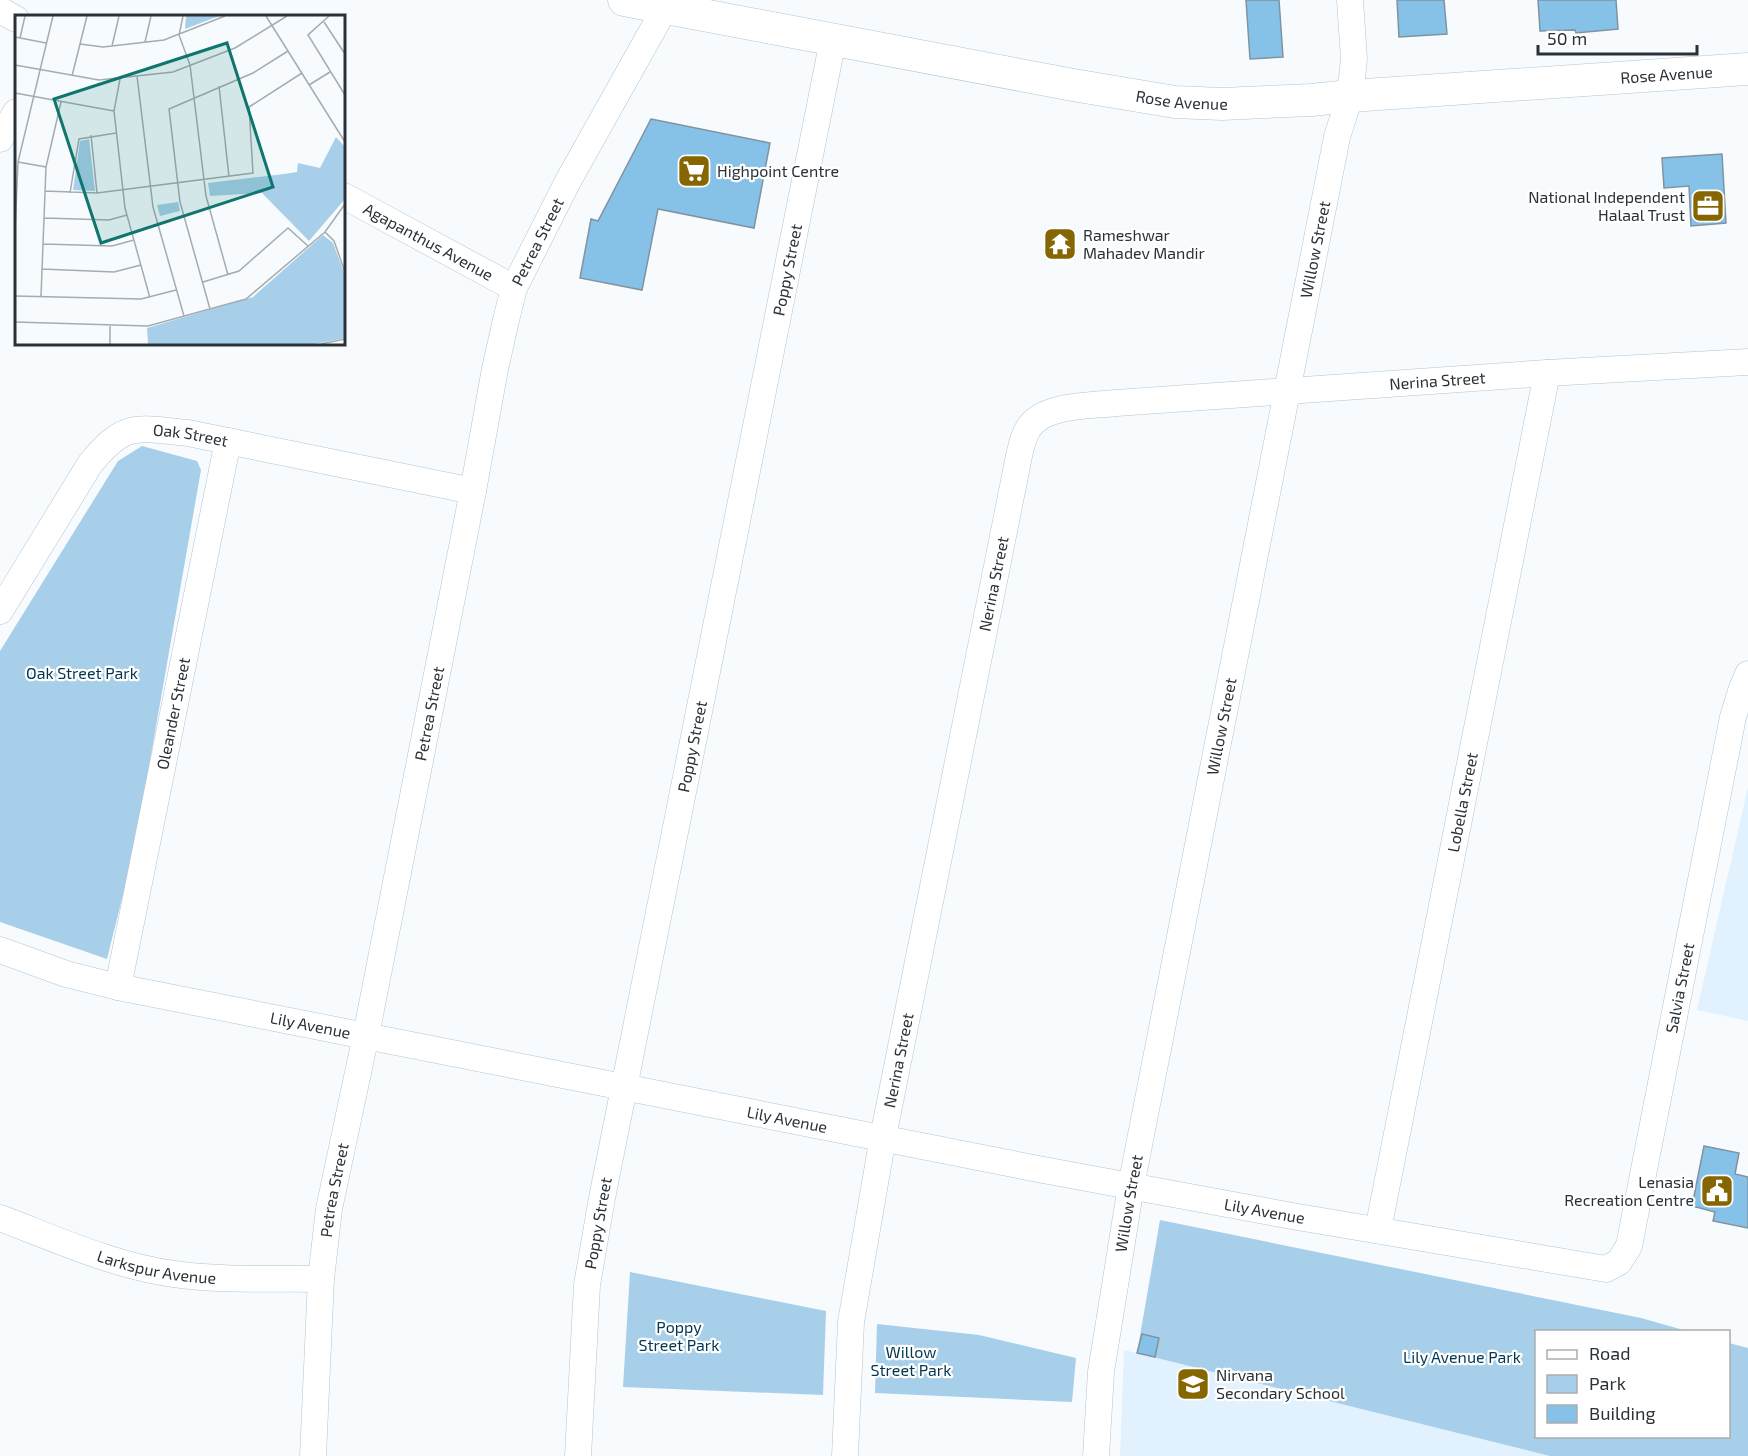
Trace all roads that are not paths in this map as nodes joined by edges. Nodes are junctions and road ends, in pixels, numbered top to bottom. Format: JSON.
{"nodes":[{"id":1,"x":624,"y":0,"type":"edge"},
{"id":2,"x":1350,"y":0,"type":"edge"},
{"id":3,"x":665,"y":8,"type":"junction"},
{"id":4,"x":0,"y":10,"type":"edge"},
{"id":5,"x":15,"y":18,"type":"edge"},
{"id":6,"x":833,"y":40,"type":"junction"},
{"id":7,"x":1748,"y":69,"type":"edge"},
{"id":8,"x":1350,"y":96,"type":"junction"},
{"id":9,"x":15,"y":114,"type":"edge"},
{"id":10,"x":0,"y":139,"type":"edge"},
{"id":11,"x":345,"y":196,"type":"edge"},
{"id":12,"x":514,"y":288,"type":"junction"},
{"id":13,"x":1748,"y":362,"type":"edge"},
{"id":14,"x":1547,"y":373,"type":"junction"},
{"id":15,"x":1288,"y":391,"type":"junction"},
{"id":16,"x":228,"y":441,"type":"junction"},
{"id":17,"x":474,"y":491,"type":"junction"},
{"id":18,"x":0,"y":611,"type":"edge"},
{"id":19,"x":1748,"y":674,"type":"edge"},
{"id":20,"x":0,"y":950,"type":"edge"},
{"id":21,"x":118,"y":987,"type":"junction"},
{"id":22,"x":366,"y":1035,"type":"junction"},
{"id":23,"x":625,"y":1088,"type":"junction"},
{"id":24,"x":883,"y":1137,"type":"junction"},
{"id":25,"x":1131,"y":1186,"type":"junction"},
{"id":26,"x":0,"y":1218,"type":"edge"},
{"id":27,"x":1377,"y":1230,"type":"junction"},
{"id":28,"x":1580,"y":1265,"type":"joint"},
{"id":29,"x":321,"y":1279,"type":"junction"},
{"id":30,"x":314,"y":1456,"type":"edge"},
{"id":31,"x":578,"y":1456,"type":"edge"},
{"id":32,"x":845,"y":1456,"type":"edge"},
{"id":33,"x":1096,"y":1456,"type":"edge"}],
"edges":[{"from":1,"to":3,"type":"street","name":"Rose Avenue"},
{"from":2,"to":8,"type":"street","name":"Willow Street"},
{"from":3,"to":6,"type":"street","name":"Rose Avenue"},
{"from":3,"to":12,"type":"street","name":"Petrea Street"},
{"from":4,"to":5,"type":"street"},
{"from":6,"to":8,"type":"street","name":"Rose Avenue"},
{"from":6,"to":23,"type":"street","name":"Poppy Street"},
{"from":7,"to":8,"type":"street","name":"Rose Avenue"},
{"from":8,"to":15,"type":"street","name":"Willow Street"},
{"from":9,"to":10,"type":"street"},
{"from":11,"to":12,"type":"street","name":"Agapanthus Avenue"},
{"from":12,"to":17,"type":"street","name":"Petrea Street"},
{"from":13,"to":14,"type":"street","name":"Nerina Street"},
{"from":14,"to":15,"type":"street","name":"Nerina Street"},
{"from":14,"to":27,"type":"street","name":"Lobella Street"},
{"from":15,"to":24,"type":"street","name":"Nerina Street"},
{"from":15,"to":25,"type":"street","name":"Willow Street"},
{"from":16,"to":17,"type":"street","name":"Oak Street"},
{"from":16,"to":18,"type":"street","name":"Oak Street"},
{"from":16,"to":21,"type":"street","name":"Oleander Street"},
{"from":17,"to":22,"type":"street","name":"Petrea Street"},
{"from":19,"to":28,"type":"street","name":"Salvia Street"},
{"from":20,"to":21,"type":"street","name":"Lily Avenue"},
{"from":21,"to":22,"type":"street","name":"Lily Avenue"},
{"from":22,"to":23,"type":"street","name":"Lily Avenue"},
{"from":22,"to":29,"type":"street","name":"Petrea Street"},
{"from":23,"to":24,"type":"street","name":"Lily Avenue"},
{"from":23,"to":31,"type":"street","name":"Poppy Street"},
{"from":24,"to":25,"type":"street","name":"Lily Avenue"},
{"from":24,"to":32,"type":"street","name":"Nerina Street"},
{"from":25,"to":27,"type":"street","name":"Lily Avenue"},
{"from":25,"to":33,"type":"street","name":"Willow Street"},
{"from":26,"to":29,"type":"street","name":"Larkspur Avenue"},
{"from":27,"to":28,"type":"street","name":"Lily Avenue"},
{"from":29,"to":30,"type":"street","name":"Petrea Street"}]}
